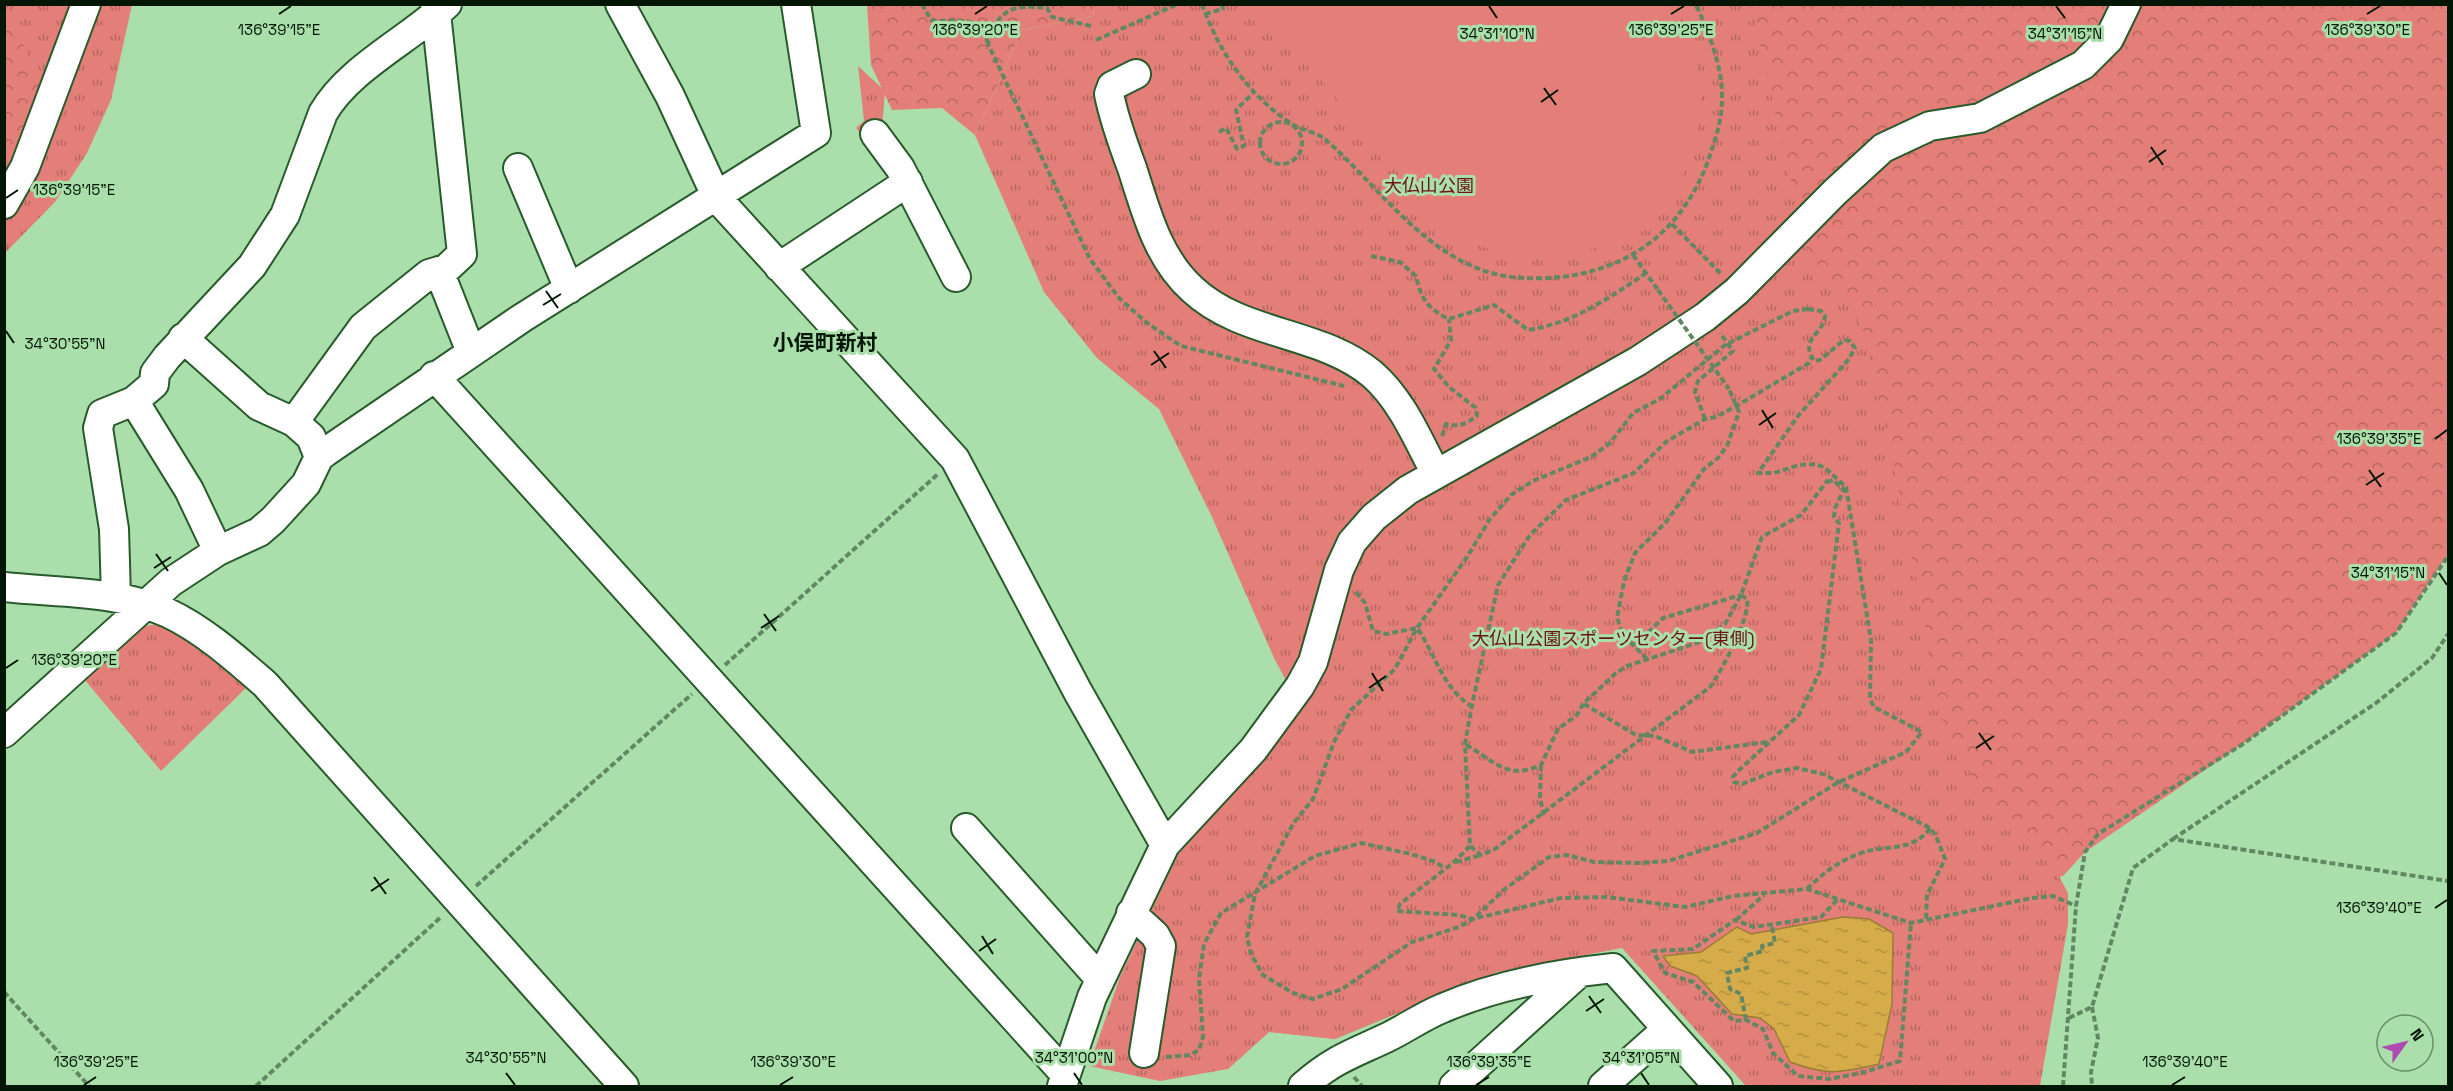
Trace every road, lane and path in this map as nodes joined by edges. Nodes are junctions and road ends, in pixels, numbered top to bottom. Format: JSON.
{"nodes":[{"id":1,"x":86,"y":4,"type":"edge"},
{"id":2,"x":620,"y":4,"type":"edge"},
{"id":3,"x":796,"y":4,"type":"edge"},
{"id":4,"x":922,"y":4,"type":"edge"},
{"id":5,"x":1178,"y":4,"type":"edge"},
{"id":6,"x":1202,"y":4,"type":"edge"},
{"id":7,"x":1222,"y":4,"type":"edge"},
{"id":8,"x":1696,"y":4,"type":"edge"},
{"id":9,"x":2126,"y":4,"type":"edge"},
{"id":10,"x":440,"y":7,"type":"edge"},
{"id":11,"x":1047,"y":8,"type":"dead end"},
{"id":12,"x":1205,"y":14,"type":"junction"},
{"id":13,"x":1091,"y":26,"type":"dead end"},
{"id":14,"x":1096,"y":40,"type":"dead end"},
{"id":15,"x":988,"y":44,"type":"dead end"},
{"id":16,"x":1136,"y":74,"type":"dead end"},
{"id":17,"x":1254,"y":92,"type":"junction"},
{"id":18,"x":1292,"y":124,"type":"junction"},
{"id":19,"x":1219,"y":132,"type":"dead end"},
{"id":20,"x":875,"y":134,"type":"dead end"},
{"id":21,"x":518,"y":168,"type":"dead end"},
{"id":22,"x":908,"y":182,"type":"junction"},
{"id":23,"x":717,"y":198,"type":"junction"},
{"id":24,"x":4,"y":204,"type":"edge"},
{"id":25,"x":1672,"y":224,"type":"junction"},
{"id":26,"x":1633,"y":255,"type":"junction"},
{"id":27,"x":1371,"y":256,"type":"dead end"},
{"id":28,"x":779,"y":267,"type":"junction"},
{"id":29,"x":439,"y":272,"type":"junction"},
{"id":30,"x":1646,"y":273,"type":"junction"},
{"id":31,"x":956,"y":277,"type":"dead end"},
{"id":32,"x":1728,"y":282,"type":"dead end"},
{"id":33,"x":569,"y":289,"type":"junction"},
{"id":34,"x":1449,"y":319,"type":"junction"},
{"id":35,"x":183,"y":338,"type":"junction"},
{"id":36,"x":1728,"y":344,"type":"junction"},
{"id":37,"x":471,"y":352,"type":"junction"},
{"id":38,"x":1812,"y":360,"type":"junction"},
{"id":39,"x":434,"y":376,"type":"junction"},
{"id":40,"x":134,"y":401,"type":"junction"},
{"id":41,"x":1738,"y":405,"type":"junction"},
{"id":42,"x":1705,"y":419,"type":"junction"},
{"id":43,"x":294,"y":422,"type":"junction"},
{"id":44,"x":319,"y":457,"type":"junction"},
{"id":45,"x":955,"y":459,"type":"junction"},
{"id":46,"x":1430,"y":463,"type":"junction"},
{"id":47,"x":1832,"y":476,"type":"junction"},
{"id":48,"x":1827,"y":482,"type":"junction"},
{"id":49,"x":218,"y":551,"type":"junction"},
{"id":50,"x":2448,"y":555,"type":"edge"},
{"id":51,"x":1339,"y":570,"type":"junction"},
{"id":52,"x":4,"y":587,"type":"edge"},
{"id":53,"x":1741,"y":595,"type":"junction"},
{"id":54,"x":116,"y":597,"type":"junction"},
{"id":55,"x":144,"y":604,"type":"junction"},
{"id":56,"x":1417,"y":628,"type":"junction"},
{"id":57,"x":2448,"y":634,"type":"edge"},
{"id":58,"x":1635,"y":645,"type":"junction"},
{"id":59,"x":1647,"y":659,"type":"junction"},
{"id":60,"x":708,"y":680,"type":"junction"},
{"id":61,"x":1583,"y":704,"type":"junction"},
{"id":62,"x":1471,"y":706,"type":"junction"},
{"id":63,"x":4,"y":733,"type":"edge"},
{"id":64,"x":1647,"y":734,"type":"junction"},
{"id":65,"x":1768,"y":742,"type":"junction"},
{"id":66,"x":1465,"y":744,"type":"junction"},
{"id":67,"x":1541,"y":765,"type":"junction"},
{"id":68,"x":1837,"y":783,"type":"junction"},
{"id":69,"x":1544,"y":815,"type":"junction"},
{"id":70,"x":966,"y":828,"type":"dead end"},
{"id":71,"x":1930,"y":828,"type":"junction"},
{"id":72,"x":2172,"y":839,"type":"junction"},
{"id":73,"x":1165,"y":845,"type":"junction"},
{"id":74,"x":1470,"y":846,"type":"junction"},
{"id":75,"x":1481,"y":855,"type":"junction"},
{"id":76,"x":1453,"y":863,"type":"junction"},
{"id":77,"x":1442,"y":869,"type":"junction"},
{"id":78,"x":2448,"y":881,"type":"edge"},
{"id":79,"x":1807,"y":889,"type":"junction"},
{"id":80,"x":1255,"y":894,"type":"junction"},
{"id":81,"x":1765,"y":895,"type":"junction"},
{"id":82,"x":1838,"y":900,"type":"junction"},
{"id":83,"x":458,"y":903,"type":"junction"},
{"id":84,"x":2076,"y":906,"type":"junction"},
{"id":85,"x":1131,"y":913,"type":"junction"},
{"id":86,"x":1473,"y":919,"type":"junction"},
{"id":87,"x":1735,"y":920,"type":"junction"},
{"id":88,"x":1926,"y":920,"type":"junction"},
{"id":89,"x":1911,"y":923,"type":"junction"},
{"id":90,"x":1772,"y":926,"type":"junction"},
{"id":91,"x":1582,"y":971,"type":"junction"},
{"id":92,"x":1100,"y":979,"type":"junction"},
{"id":93,"x":4,"y":993,"type":"edge"},
{"id":94,"x":2092,"y":1007,"type":"junction"},
{"id":95,"x":2069,"y":1018,"type":"junction"},
{"id":96,"x":1746,"y":1020,"type":"junction"},
{"id":97,"x":1667,"y":1029,"type":"junction"},
{"id":98,"x":1144,"y":1053,"type":"joint"},
{"id":99,"x":1064,"y":1080,"type":"edge"},
{"id":100,"x":90,"y":1086,"type":"edge"},
{"id":101,"x":256,"y":1086,"type":"edge"},
{"id":102,"x":624,"y":1086,"type":"edge"},
{"id":103,"x":1303,"y":1086,"type":"edge"},
{"id":104,"x":1454,"y":1086,"type":"edge"},
{"id":105,"x":1603,"y":1086,"type":"edge"},
{"id":106,"x":1719,"y":1086,"type":"edge"},
{"id":107,"x":2063,"y":1086,"type":"edge"},
{"id":108,"x":2092,"y":1086,"type":"edge"}],
"edges":[{"from":1,"to":24,"type":"street"},
{"from":2,"to":23,"type":"street"},
{"from":3,"to":23,"type":"street"},
{"from":4,"to":15,"type":"path"},
{"from":5,"to":14,"type":"path"},
{"from":6,"to":12,"type":"path"},
{"from":7,"to":12,"type":"path"},
{"from":8,"to":25,"type":"path"},
{"from":9,"to":46,"type":"street"},
{"from":10,"to":29,"type":"street"},
{"from":10,"to":35,"type":"street"},
{"from":11,"to":13,"type":"path"},
{"from":12,"to":17,"type":"path"},
{"from":16,"to":46,"type":"street"},
{"from":17,"to":18,"type":"path"},
{"from":17,"to":19,"type":"path"},
{"from":18,"to":18,"type":"path"},
{"from":18,"to":26,"type":"path"},
{"from":20,"to":22,"type":"street"},
{"from":21,"to":33,"type":"street"},
{"from":22,"to":28,"type":"street"},
{"from":22,"to":31,"type":"street"},
{"from":23,"to":28,"type":"street"},
{"from":23,"to":33,"type":"street"},
{"from":25,"to":26,"type":"path"},
{"from":25,"to":32,"type":"path"},
{"from":26,"to":30,"type":"path"},
{"from":27,"to":34,"type":"path"},
{"from":28,"to":45,"type":"street"},
{"from":29,"to":37,"type":"street"},
{"from":29,"to":43,"type":"street"},
{"from":30,"to":34,"type":"path"},
{"from":30,"to":41,"type":"path","bridge":true},
{"from":33,"to":37,"type":"street"},
{"from":34,"to":46,"type":"path"},
{"from":35,"to":40,"type":"street"},
{"from":35,"to":43,"type":"street"},
{"from":36,"to":38,"type":"path"},
{"from":36,"to":42,"type":"path"},
{"from":36,"to":56,"type":"path"},
{"from":37,"to":39,"type":"street"},
{"from":38,"to":41,"type":"path"},
{"from":38,"to":47,"type":"path"},
{"from":39,"to":44,"type":"street"},
{"from":39,"to":60,"type":"street"},
{"from":40,"to":49,"type":"street"},
{"from":40,"to":54,"type":"street"},
{"from":41,"to":42,"type":"path"},
{"from":41,"to":58,"type":"path"},
{"from":42,"to":62,"type":"path"},
{"from":43,"to":44,"type":"street"},
{"from":44,"to":49,"type":"street"},
{"from":45,"to":60,"type":"path"},
{"from":45,"to":73,"type":"street"},
{"from":46,"to":51,"type":"street"},
{"from":47,"to":48,"type":"path"},
{"from":47,"to":68,"type":"path"},
{"from":48,"to":53,"type":"path"},
{"from":48,"to":65,"type":"path"},
{"from":49,"to":55,"type":"street"},
{"from":50,"to":84,"type":"path"},
{"from":51,"to":56,"type":"path"},
{"from":51,"to":73,"type":"street"},
{"from":52,"to":54,"type":"street"},
{"from":53,"to":58,"type":"path"},
{"from":53,"to":59,"type":"path"},
{"from":53,"to":64,"type":"path"},
{"from":54,"to":55,"type":"street"},
{"from":55,"to":63,"type":"street"},
{"from":55,"to":83,"type":"street"},
{"from":56,"to":62,"type":"path"},
{"from":56,"to":80,"type":"path"},
{"from":57,"to":72,"type":"path"},
{"from":58,"to":59,"type":"path"},
{"from":59,"to":61,"type":"path"},
{"from":60,"to":83,"type":"path"},
{"from":60,"to":99,"type":"street"},
{"from":61,"to":64,"type":"path"},
{"from":61,"to":67,"type":"path"},
{"from":62,"to":66,"type":"path"},
{"from":64,"to":65,"type":"path"},
{"from":64,"to":69,"type":"path"},
{"from":65,"to":68,"type":"path"},
{"from":66,"to":67,"type":"path"},
{"from":66,"to":74,"type":"path"},
{"from":67,"to":69,"type":"path"},
{"from":68,"to":71,"type":"path"},
{"from":68,"to":86,"type":"path"},
{"from":69,"to":75,"type":"path"},
{"from":70,"to":92,"type":"street"},
{"from":71,"to":79,"type":"path"},
{"from":71,"to":88,"type":"path"},
{"from":72,"to":78,"type":"path"},
{"from":72,"to":94,"type":"path"},
{"from":73,"to":85,"type":"street"},
{"from":74,"to":75,"type":"path"},
{"from":74,"to":76,"type":"path"},
{"from":75,"to":76,"type":"path"},
{"from":76,"to":77,"type":"path"},
{"from":77,"to":80,"type":"path"},
{"from":77,"to":86,"type":"path"},
{"from":79,"to":81,"type":"path"},
{"from":79,"to":82,"type":"path"},
{"from":80,"to":86,"type":"path"},
{"from":80,"to":98,"type":"path"},
{"from":81,"to":86,"type":"path"},
{"from":81,"to":87,"type":"path"},
{"from":82,"to":89,"type":"path"},
{"from":82,"to":90,"type":"path"},
{"from":83,"to":101,"type":"path"},
{"from":83,"to":102,"type":"street"},
{"from":84,"to":88,"type":"path"},
{"from":84,"to":95,"type":"path"},
{"from":85,"to":92,"type":"street"},
{"from":85,"to":98,"type":"street"},
{"from":87,"to":90,"type":"path"},
{"from":87,"to":96,"type":"path"},
{"from":88,"to":89,"type":"path"},
{"from":89,"to":96,"type":"path"},
{"from":90,"to":96,"type":"path"},
{"from":91,"to":97,"type":"street"},
{"from":91,"to":103,"type":"street"},
{"from":91,"to":104,"type":"street"},
{"from":92,"to":99,"type":"street"},
{"from":93,"to":100,"type":"path"},
{"from":94,"to":95,"type":"path"},
{"from":94,"to":108,"type":"path"},
{"from":95,"to":107,"type":"path"},
{"from":97,"to":105,"type":"street"},
{"from":97,"to":106,"type":"street"}]}
